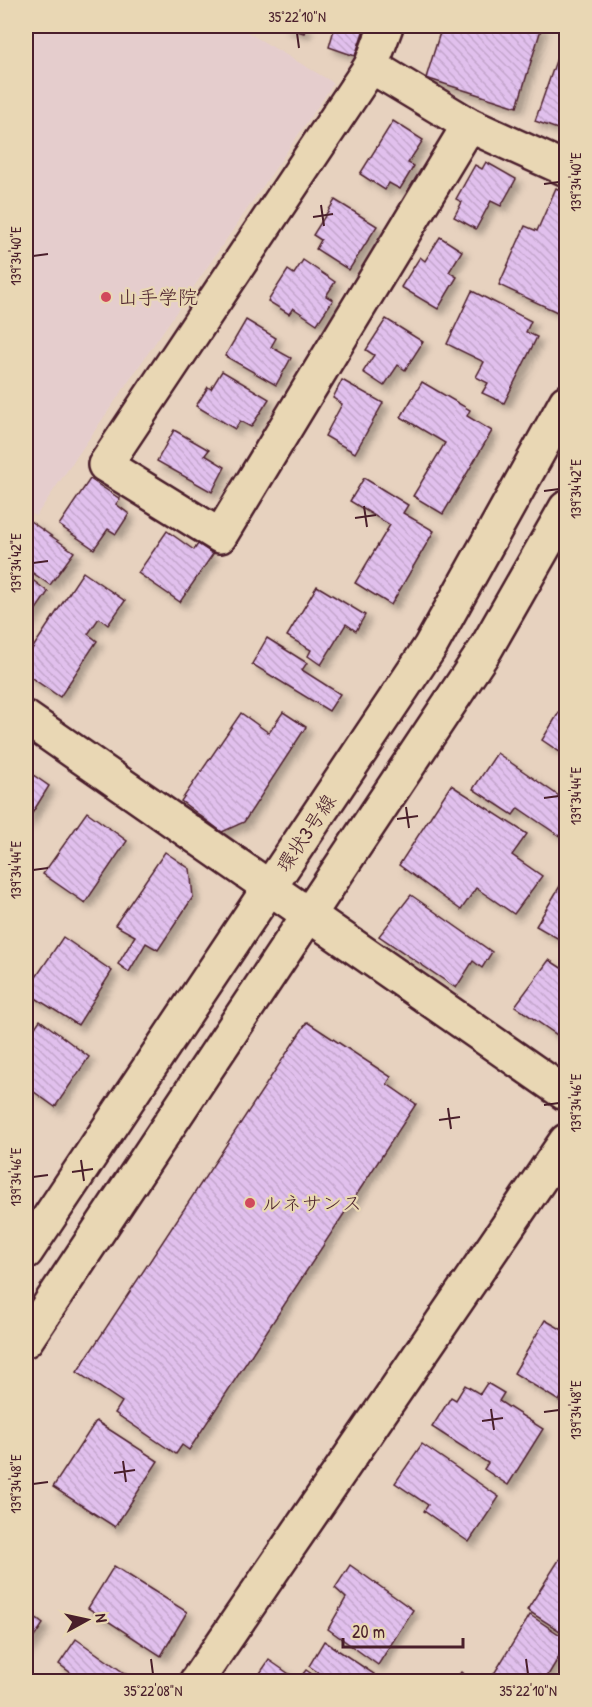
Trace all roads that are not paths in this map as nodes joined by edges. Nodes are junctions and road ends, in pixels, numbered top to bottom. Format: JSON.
{"nodes":[{"id":1,"x":386,"y":26,"type":"edge"},
{"id":2,"x":371,"y":66,"type":"junction"},
{"id":3,"x":469,"y":125,"type":"junction"},
{"id":4,"x":567,"y":169,"type":"edge"},
{"id":5,"x":567,"y":402,"type":"edge"},
{"id":6,"x":567,"y":508,"type":"edge"},
{"id":7,"x":26,"y":718,"type":"edge"},
{"id":8,"x":269,"y":887,"type":"junction"},
{"id":9,"x":308,"y":914,"type":"junction"},
{"id":10,"x":567,"y":1094,"type":"edge"},
{"id":11,"x":567,"y":1141,"type":"edge"},
{"id":12,"x":26,"y":1252,"type":"edge"},
{"id":13,"x":26,"y":1340,"type":"edge"},
{"id":14,"x":196,"y":1682,"type":"edge"}],
"edges":[{"from":1,"to":2,"type":"street"},
{"from":2,"to":3,"type":"street"},
{"from":2,"to":3,"type":"street"},
{"from":3,"to":4,"type":"street"},
{"from":5,"to":8,"type":"street","name":"環状3号線"},
{"from":6,"to":9,"type":"street"},
{"from":7,"to":8,"type":"street"},
{"from":8,"to":9,"type":"street"},
{"from":8,"to":12,"type":"street","name":"環状3号線"},
{"from":9,"to":10,"type":"street"},
{"from":9,"to":13,"type":"street"},
{"from":11,"to":14,"type":"street"}]}
